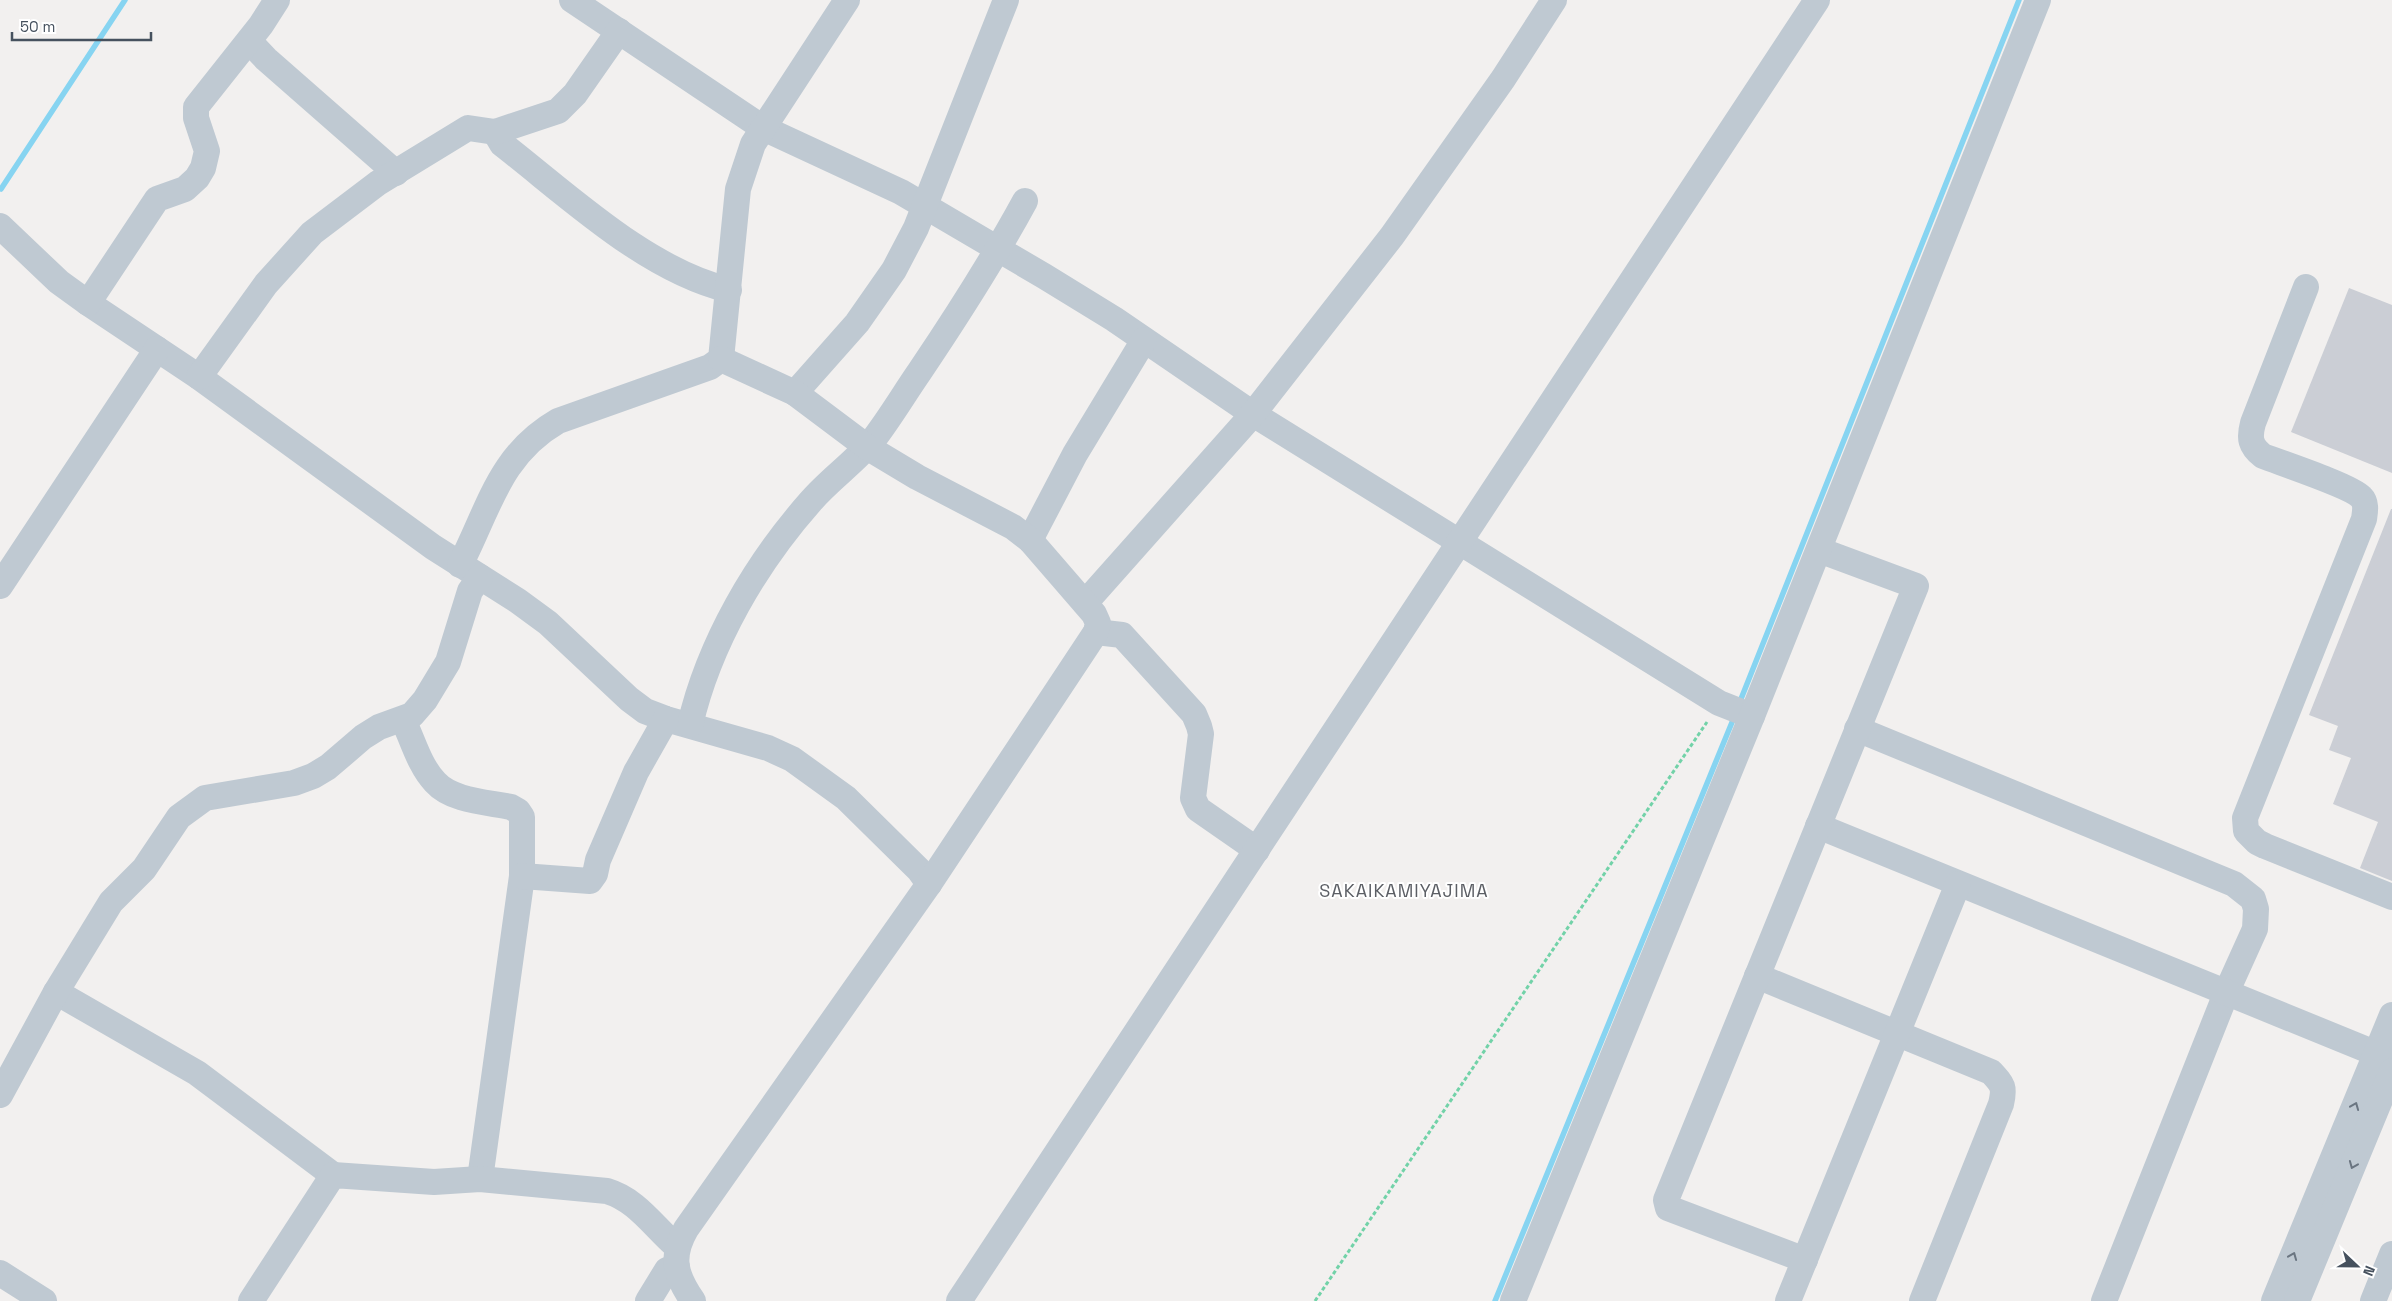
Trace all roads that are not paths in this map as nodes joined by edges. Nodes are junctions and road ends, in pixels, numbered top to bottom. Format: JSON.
{"nodes":[{"id":1,"x":278,"y":0,"type":"edge"},
{"id":2,"x":572,"y":0,"type":"edge"},
{"id":3,"x":847,"y":0,"type":"edge"},
{"id":4,"x":1006,"y":0,"type":"edge"},
{"id":5,"x":1554,"y":0,"type":"edge"},
{"id":6,"x":1816,"y":0,"type":"edge"},
{"id":7,"x":2038,"y":0,"type":"edge"},
{"id":8,"x":619,"y":31,"type":"junction"},
{"id":9,"x":249,"y":41,"type":"junction"},
{"id":10,"x":763,"y":128,"type":"junction"},
{"id":11,"x":495,"y":132,"type":"junction"},
{"id":12,"x":396,"y":172,"type":"junction"},
{"id":13,"x":1025,"y":201,"type":"dead end"},
{"id":14,"x":925,"y":205,"type":"junction"},
{"id":15,"x":0,"y":226,"type":"edge"},
{"id":16,"x":999,"y":249,"type":"junction"},
{"id":17,"x":2306,"y":287,"type":"dead end"},
{"id":18,"x":729,"y":290,"type":"junction"},
{"id":19,"x":88,"y":303,"type":"junction"},
{"id":20,"x":1144,"y":340,"type":"junction"},
{"id":21,"x":157,"y":349,"type":"junction"},
{"id":22,"x":721,"y":359,"type":"junction"},
{"id":23,"x":199,"y":377,"type":"junction"},
{"id":24,"x":795,"y":392,"type":"junction"},
{"id":25,"x":1253,"y":414,"type":"junction"},
{"id":26,"x":867,"y":447,"type":"junction"},
{"id":27,"x":1030,"y":540,"type":"junction"},
{"id":28,"x":1461,"y":542,"type":"junction"},
{"id":29,"x":1819,"y":550,"type":"junction"},
{"id":30,"x":470,"y":571,"type":"junction"},
{"id":31,"x":0,"y":586,"type":"edge"},
{"id":32,"x":1085,"y":603,"type":"junction"},
{"id":33,"x":1096,"y":632,"type":"junction"},
{"id":34,"x":1752,"y":716,"type":"junction"},
{"id":35,"x":403,"y":720,"type":"junction"},
{"id":36,"x":678,"y":722,"type":"junction"},
{"id":37,"x":1857,"y":729,"type":"junction"},
{"id":38,"x":1818,"y":826,"type":"junction"},
{"id":39,"x":1257,"y":850,"type":"junction"},
{"id":40,"x":522,"y":876,"type":"junction"},
{"id":41,"x":929,"y":884,"type":"junction"},
{"id":42,"x":1958,"y":884,"type":"junction"},
{"id":43,"x":2392,"y":897,"type":"edge"},
{"id":44,"x":1757,"y":976,"type":"junction"},
{"id":45,"x":2227,"y":991,"type":"junction"},
{"id":46,"x":56,"y":992,"type":"junction"},
{"id":47,"x":2392,"y":1016,"type":"edge"},
{"id":48,"x":1897,"y":1034,"type":"junction"},
{"id":49,"x":2387,"y":1061,"type":"edge"},
{"id":50,"x":0,"y":1095,"type":"edge"},
{"id":51,"x":333,"y":1175,"type":"junction"},
{"id":52,"x":480,"y":1179,"type":"junction"},
{"id":53,"x":2392,"y":1254,"type":"edge"},
{"id":54,"x":677,"y":1256,"type":"junction"},
{"id":55,"x":1805,"y":1260,"type":"junction"},
{"id":56,"x":0,"y":1272,"type":"edge"},
{"id":57,"x":44,"y":1301,"type":"edge"},
{"id":58,"x":251,"y":1301,"type":"edge"},
{"id":59,"x":648,"y":1301,"type":"edge"},
{"id":60,"x":693,"y":1301,"type":"edge"},
{"id":61,"x":959,"y":1301,"type":"edge"},
{"id":62,"x":1513,"y":1301,"type":"edge"},
{"id":63,"x":1788,"y":1301,"type":"edge"},
{"id":64,"x":1922,"y":1301,"type":"edge"},
{"id":65,"x":2104,"y":1301,"type":"edge"},
{"id":66,"x":2274,"y":1301,"type":"edge"},
{"id":67,"x":2297,"y":1301,"type":"edge"},
{"id":68,"x":2373,"y":1301,"type":"edge"}],
"edges":[{"from":1,"to":9,"type":"street"},
{"from":2,"to":8,"type":"street"},
{"from":3,"to":10,"type":"street"},
{"from":4,"to":14,"type":"street"},
{"from":5,"to":25,"type":"street"},
{"from":6,"to":28,"type":"street"},
{"from":7,"to":29,"type":"street"},
{"from":8,"to":10,"type":"street"},
{"from":8,"to":11,"type":"street"},
{"from":9,"to":12,"type":"street"},
{"from":9,"to":19,"type":"street"},
{"from":10,"to":14,"type":"street"},
{"from":10,"to":18,"type":"street"},
{"from":11,"to":12,"type":"street"},
{"from":11,"to":18,"type":"street"},
{"from":12,"to":23,"type":"street"},
{"from":13,"to":16,"type":"street"},
{"from":14,"to":16,"type":"street"},
{"from":14,"to":24,"type":"street"},
{"from":15,"to":19,"type":"street"},
{"from":16,"to":20,"type":"street"},
{"from":16,"to":26,"type":"street"},
{"from":17,"to":43,"type":"street"},
{"from":18,"to":22,"type":"street"},
{"from":19,"to":21,"type":"street"},
{"from":20,"to":25,"type":"street"},
{"from":20,"to":27,"type":"street"},
{"from":21,"to":23,"type":"street"},
{"from":21,"to":31,"type":"street"},
{"from":22,"to":24,"type":"street"},
{"from":22,"to":30,"type":"street"},
{"from":23,"to":30,"type":"street"},
{"from":24,"to":26,"type":"street"},
{"from":25,"to":28,"type":"street"},
{"from":25,"to":32,"type":"street"},
{"from":26,"to":27,"type":"street"},
{"from":26,"to":36,"type":"street"},
{"from":27,"to":32,"type":"street"},
{"from":28,"to":34,"type":"street"},
{"from":28,"to":39,"type":"street"},
{"from":29,"to":34,"type":"street"},
{"from":29,"to":37,"type":"street"},
{"from":30,"to":35,"type":"street"},
{"from":30,"to":36,"type":"street"},
{"from":32,"to":33,"type":"street"},
{"from":33,"to":39,"type":"street"},
{"from":33,"to":41,"type":"street"},
{"from":34,"to":62,"type":"street"},
{"from":35,"to":40,"type":"street"},
{"from":35,"to":46,"type":"street"},
{"from":36,"to":40,"type":"street"},
{"from":36,"to":41,"type":"street"},
{"from":37,"to":38,"type":"street"},
{"from":37,"to":45,"type":"street"},
{"from":38,"to":42,"type":"street"},
{"from":38,"to":44,"type":"street"},
{"from":39,"to":61,"type":"street"},
{"from":40,"to":52,"type":"street"},
{"from":41,"to":54,"type":"street"},
{"from":42,"to":45,"type":"street"},
{"from":42,"to":48,"type":"street"},
{"from":44,"to":48,"type":"street"},
{"from":44,"to":55,"type":"street"},
{"from":45,"to":49,"type":"street"},
{"from":45,"to":65,"type":"street"},
{"from":46,"to":50,"type":"street"},
{"from":46,"to":51,"type":"street"},
{"from":47,"to":49,"type":"street"},
{"from":48,"to":55,"type":"street"},
{"from":48,"to":64,"type":"street"},
{"from":66,"to":49,"type":"street","one_way":true},
{"from":49,"to":67,"type":"street","one_way":true},
{"from":51,"to":52,"type":"street"},
{"from":51,"to":58,"type":"street"},
{"from":52,"to":54,"type":"street"},
{"from":53,"to":68,"type":"street"},
{"from":54,"to":59,"type":"street"},
{"from":54,"to":60,"type":"street"},
{"from":55,"to":63,"type":"street"},
{"from":56,"to":57,"type":"street"}]}
